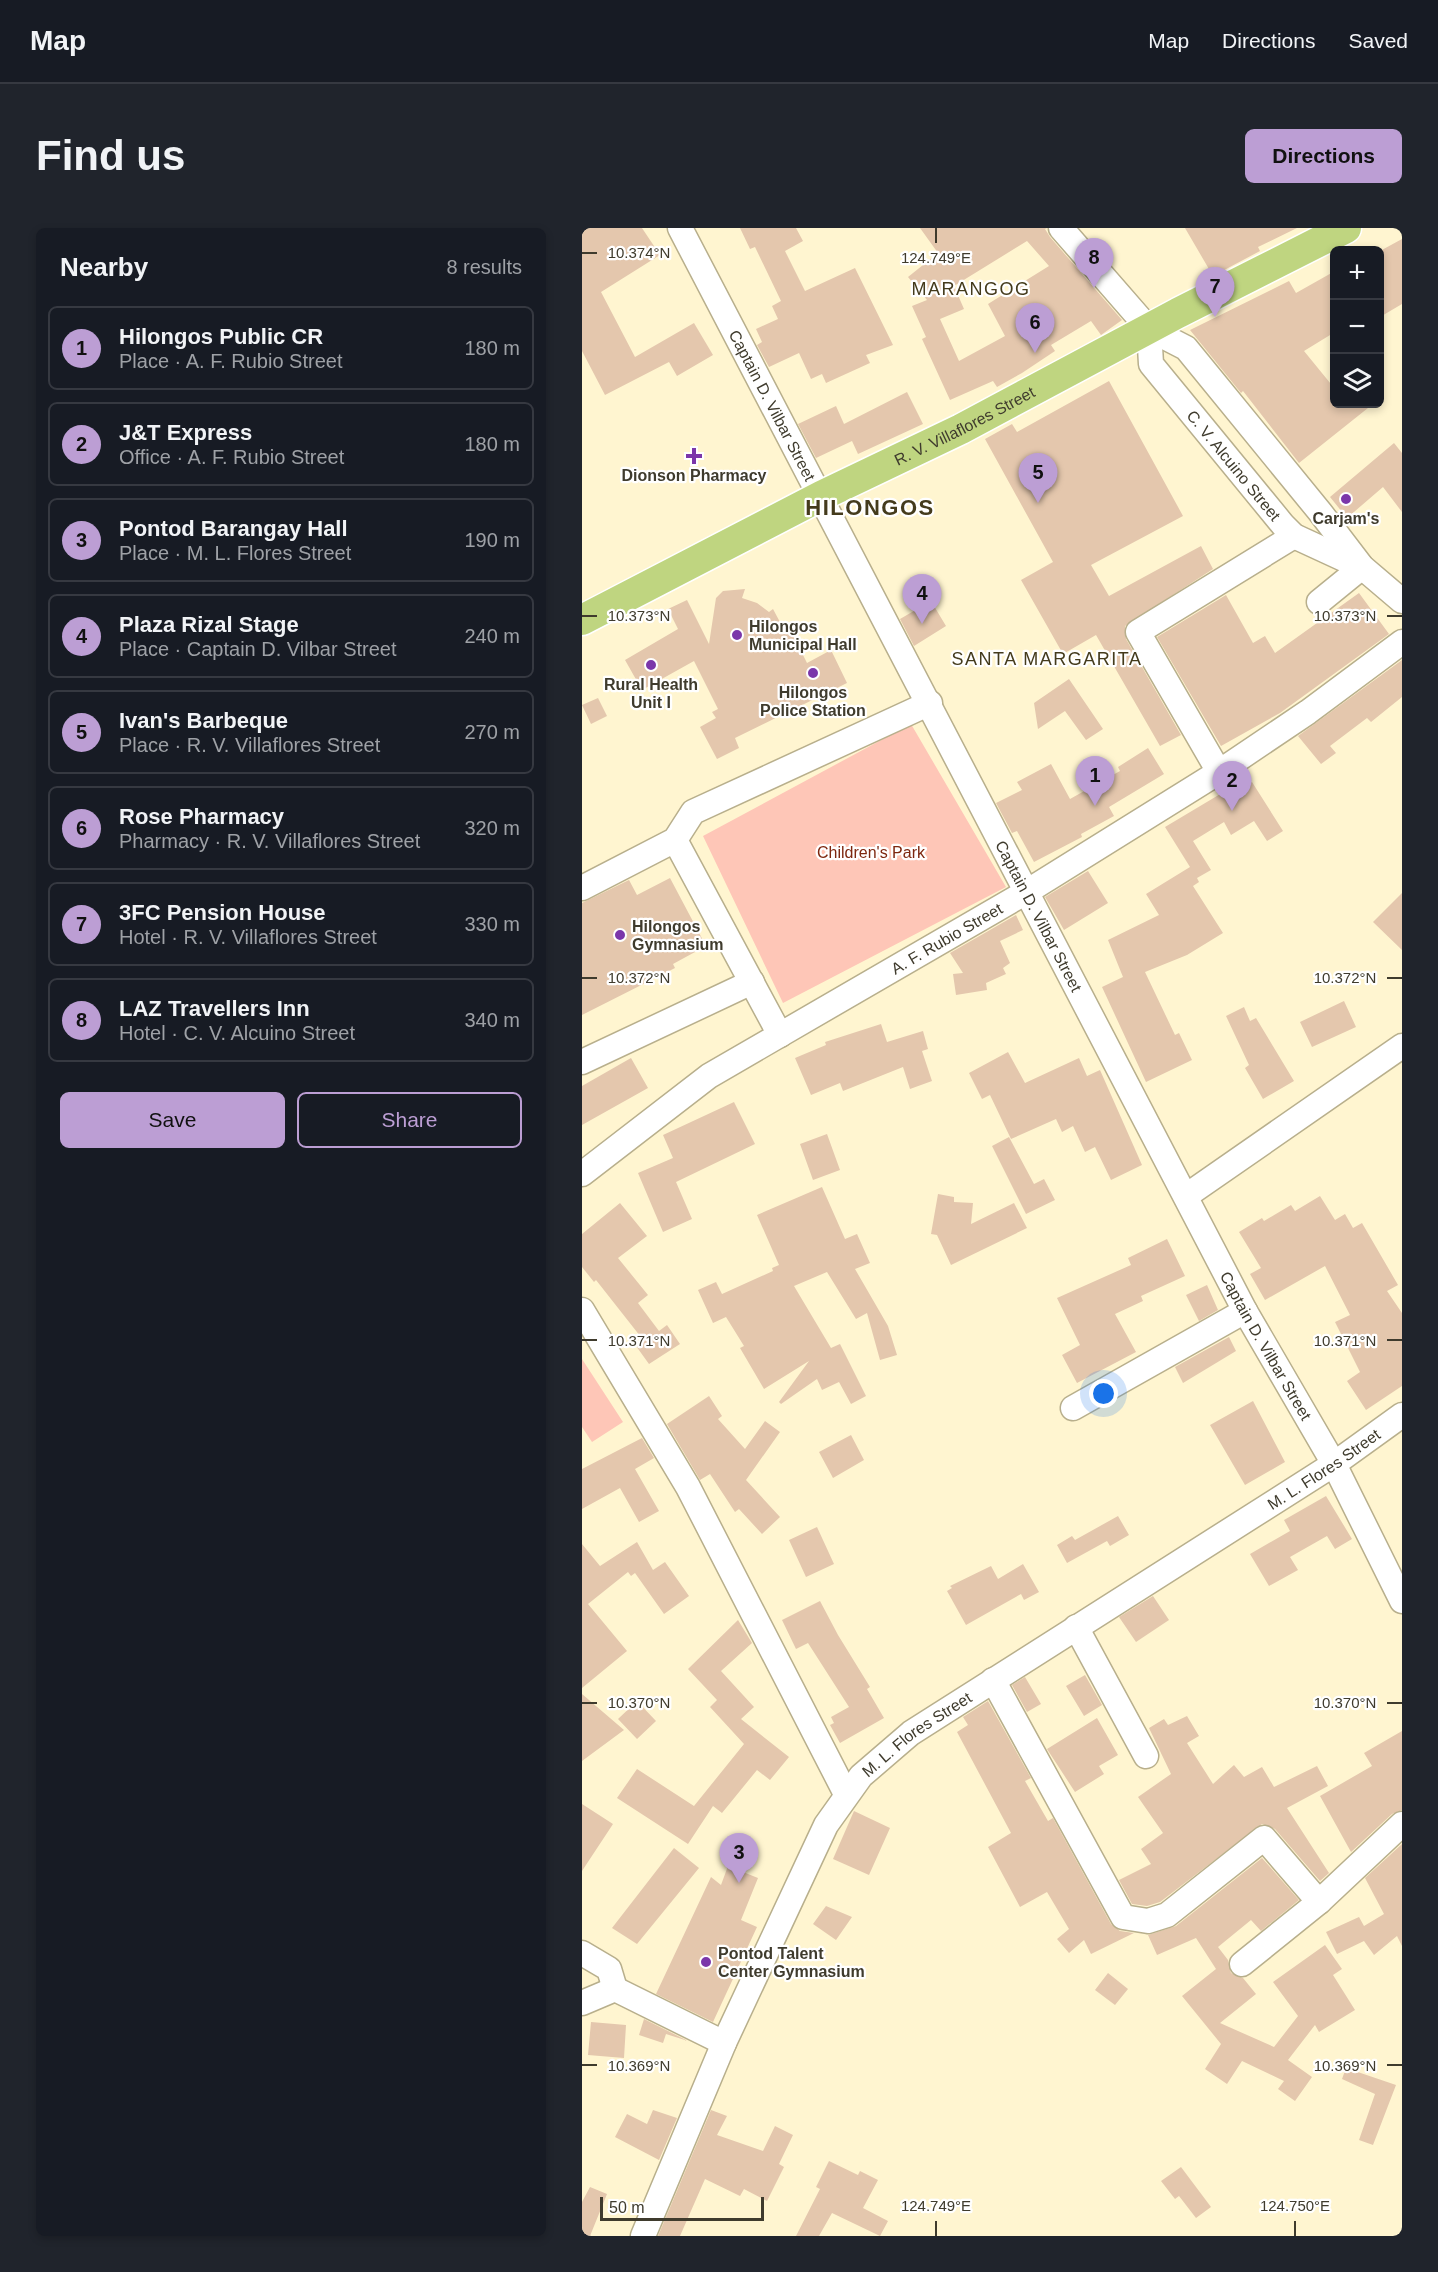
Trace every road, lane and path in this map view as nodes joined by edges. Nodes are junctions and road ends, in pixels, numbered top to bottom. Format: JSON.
{"nodes":[{"id":1,"x":680,"y":228,"type":"edge"},
{"id":2,"x":1061,"y":228,"type":"edge"},
{"id":3,"x":1346,"y":228,"type":"edge"},
{"id":4,"x":1149,"y":328,"type":"junction"},
{"id":5,"x":821,"y":496,"type":"junction"},
{"id":6,"x":1294,"y":536,"type":"junction"},
{"id":7,"x":1362,"y":567,"type":"junction"},
{"id":8,"x":1402,"y":601,"type":"edge"},
{"id":9,"x":1318,"y":602,"type":"dead end"},
{"id":10,"x":582,"y":620,"type":"edge"},
{"id":11,"x":1402,"y":642,"type":"edge"},
{"id":12,"x":930,"y":703,"type":"junction"},
{"id":13,"x":1219,"y":772,"type":"junction"},
{"id":14,"x":675,"y":840,"type":"junction"},
{"id":15,"x":582,"y":888,"type":"edge"},
{"id":16,"x":1028,"y":891,"type":"junction"},
{"id":17,"x":752,"y":982,"type":"junction"},
{"id":18,"x":780,"y":1035,"type":"junction"},
{"id":19,"x":1402,"y":1046,"type":"edge"},
{"id":20,"x":582,"y":1062,"type":"edge"},
{"id":21,"x":582,"y":1174,"type":"edge"},
{"id":22,"x":1186,"y":1196,"type":"junction"},
{"id":23,"x":582,"y":1310,"type":"edge"},
{"id":24,"x":1245,"y":1311,"type":"junction"},
{"id":25,"x":1073,"y":1408,"type":"dead end"},
{"id":26,"x":1402,"y":1415,"type":"edge"},
{"id":27,"x":1334,"y":1464,"type":"junction"},
{"id":28,"x":1402,"y":1601,"type":"edge"},
{"id":29,"x":1076,"y":1627,"type":"junction"},
{"id":30,"x":993,"y":1680,"type":"junction"},
{"id":31,"x":1146,"y":1756,"type":"dead end"},
{"id":32,"x":846,"y":1794,"type":"junction"},
{"id":33,"x":1402,"y":1824,"type":"edge"},
{"id":34,"x":1319,"y":1902,"type":"junction"},
{"id":35,"x":582,"y":1953,"type":"edge"},
{"id":36,"x":1242,"y":1964,"type":"dead end"},
{"id":37,"x":615,"y":1989,"type":"junction"},
{"id":38,"x":582,"y":2003,"type":"edge"},
{"id":39,"x":724,"y":2043,"type":"junction"},
{"id":40,"x":643,"y":2236,"type":"edge"}],
"edges":[{"from":1,"to":5,"type":"street","name":"Captain D. Vilbar Street"},
{"from":2,"to":4,"type":"street","name":"C. V. Alcuino Street"},
{"from":3,"to":4,"type":"main road","name":"R. V. Villaflores Street"},
{"from":4,"to":5,"type":"main road","name":"R. V. Villaflores Street"},
{"from":4,"to":6,"type":"street","name":"C. V. Alcuino Street"},
{"from":4,"to":7,"type":"street","name":"C. V. Alcuino Street"},
{"from":5,"to":10,"type":"main road","name":"R. V. Villaflores Street"},
{"from":5,"to":12,"type":"street","name":"Captain D. Vilbar Street"},
{"from":6,"to":7,"type":"street","name":"C. V. Alcuino Street"},
{"from":6,"to":13,"type":"street"},
{"from":7,"to":8,"type":"street","name":"C. V. Alcuino Street"},
{"from":7,"to":9,"type":"street"},
{"from":11,"to":13,"type":"street","name":"A. F. Rubio Street"},
{"from":12,"to":14,"type":"street"},
{"from":12,"to":16,"type":"street","name":"Captain D. Vilbar Street"},
{"from":13,"to":16,"type":"street","name":"A. F. Rubio Street"},
{"from":14,"to":15,"type":"street"},
{"from":14,"to":17,"type":"street"},
{"from":16,"to":18,"type":"street","name":"A. F. Rubio Street"},
{"from":16,"to":22,"type":"street","name":"Captain D. Vilbar Street"},
{"from":17,"to":18,"type":"street"},
{"from":17,"to":20,"type":"street"},
{"from":18,"to":21,"type":"street","name":"A. F. Rubio Street"},
{"from":19,"to":22,"type":"street"},
{"from":22,"to":24,"type":"street","name":"Captain D. Vilbar Street"},
{"from":23,"to":32,"type":"street"},
{"from":24,"to":25,"type":"street"},
{"from":24,"to":27,"type":"street","name":"Captain D. Vilbar Street"},
{"from":26,"to":27,"type":"street","name":"M. L. Flores Street"},
{"from":27,"to":28,"type":"street","name":"Captain D. Vilbar Street"},
{"from":27,"to":29,"type":"street","name":"M. L. Flores Street"},
{"from":29,"to":30,"type":"street","name":"M. L. Flores Street"},
{"from":29,"to":31,"type":"street"},
{"from":30,"to":32,"type":"street","name":"M. L. Flores Street"},
{"from":30,"to":34,"type":"street"},
{"from":32,"to":39,"type":"street","name":"M. L. Flores Street"},
{"from":33,"to":34,"type":"street"},
{"from":34,"to":36,"type":"street"},
{"from":35,"to":37,"type":"street"},
{"from":37,"to":38,"type":"street"},
{"from":37,"to":39,"type":"street"},
{"from":39,"to":40,"type":"street","name":"M. L. Flores Street"}]}
